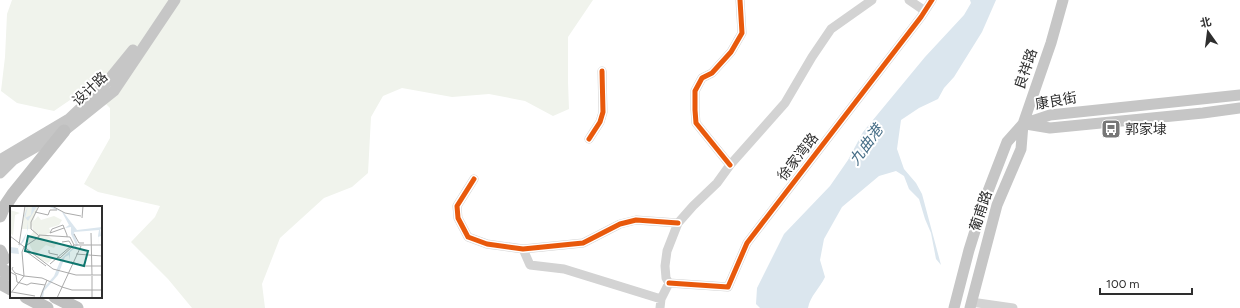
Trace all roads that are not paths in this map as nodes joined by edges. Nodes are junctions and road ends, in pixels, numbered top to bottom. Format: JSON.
{"nodes":[{"id":1,"x":168,"y":0,"type":"edge"},
{"id":2,"x":175,"y":0,"type":"edge"},
{"id":3,"x":740,"y":0,"type":"edge"},
{"id":4,"x":872,"y":0,"type":"edge"},
{"id":5,"x":909,"y":0,"type":"edge"},
{"id":6,"x":932,"y":0,"type":"edge"},
{"id":7,"x":1063,"y":0,"type":"edge"},
{"id":8,"x":925,"y":11,"type":"junction"},
{"id":9,"x":602,"y":71,"type":"dead end"},
{"id":10,"x":1240,"y":95,"type":"edge"},
{"id":11,"x":1240,"y":108,"type":"edge"},
{"id":12,"x":1023,"y":124,"type":"junction"},
{"id":13,"x":64,"y":131,"type":"junction"},
{"id":14,"x":589,"y":139,"type":"dead end"},
{"id":15,"x":1008,"y":142,"type":"joint"},
{"id":16,"x":0,"y":160,"type":"edge"},
{"id":17,"x":730,"y":165,"type":"junction"},
{"id":18,"x":0,"y":172,"type":"edge"},
{"id":19,"x":474,"y":179,"type":"dead end"},
{"id":20,"x":0,"y":216,"type":"edge"},
{"id":21,"x":678,"y":223,"type":"junction"},
{"id":22,"x":523,"y":249,"type":"junction"},
{"id":23,"x":1,"y":260,"type":"edge"},
{"id":24,"x":10,"y":273,"type":"edge"},
{"id":25,"x":0,"y":283,"type":"edge"},
{"id":26,"x":669,"y":283,"type":"junction"},
{"id":27,"x":10,"y":288,"type":"edge"},
{"id":28,"x":28,"y":298,"type":"edge"},
{"id":29,"x":57,"y":298,"type":"edge"},
{"id":30,"x":661,"y":303,"type":"edge"},
{"id":31,"x":970,"y":305,"type":"edge"},
{"id":32,"x":47,"y":308,"type":"edge"},
{"id":33,"x":77,"y":308,"type":"edge"},
{"id":34,"x":954,"y":308,"type":"edge"},
{"id":35,"x":1013,"y":308,"type":"edge"}],
"edges":[{"from":1,"to":16,"type":"main road","name":"设计路"},
{"from":2,"to":13,"type":"main road","name":"设计路"},
{"from":3,"to":17,"type":"street"},
{"from":4,"to":17,"type":"street"},
{"from":5,"to":8,"type":"street"},
{"from":6,"to":8,"type":"street","name":"徐家湾路"},
{"from":7,"to":12,"type":"main road","name":"良祥路"},
{"from":8,"to":26,"type":"street","name":"徐家湾路"},
{"from":9,"to":14,"type":"street"},
{"from":10,"to":12,"type":"main road","name":"康良街"},
{"from":11,"to":12,"type":"main road","name":"康良街"},
{"from":12,"to":15,"type":"main road","name":"良祥路"},
{"from":12,"to":31,"type":"main road","name":"葡甫路"},
{"from":13,"to":18,"type":"main road","name":"设计路"},
{"from":13,"to":20,"type":"highway"},
{"from":15,"to":34,"type":"main road","name":"葡甫路"},
{"from":17,"to":21,"type":"street"},
{"from":19,"to":22,"type":"street"},
{"from":21,"to":22,"type":"street"},
{"from":21,"to":26,"type":"street"},
{"from":22,"to":30,"type":"street"},
{"from":23,"to":24,"type":"highway"},
{"from":25,"to":27,"type":"highway"},
{"from":26,"to":30,"type":"street"},
{"from":28,"to":32,"type":"highway"},
{"from":29,"to":33,"type":"highway"},
{"from":31,"to":35,"type":"street"}]}
